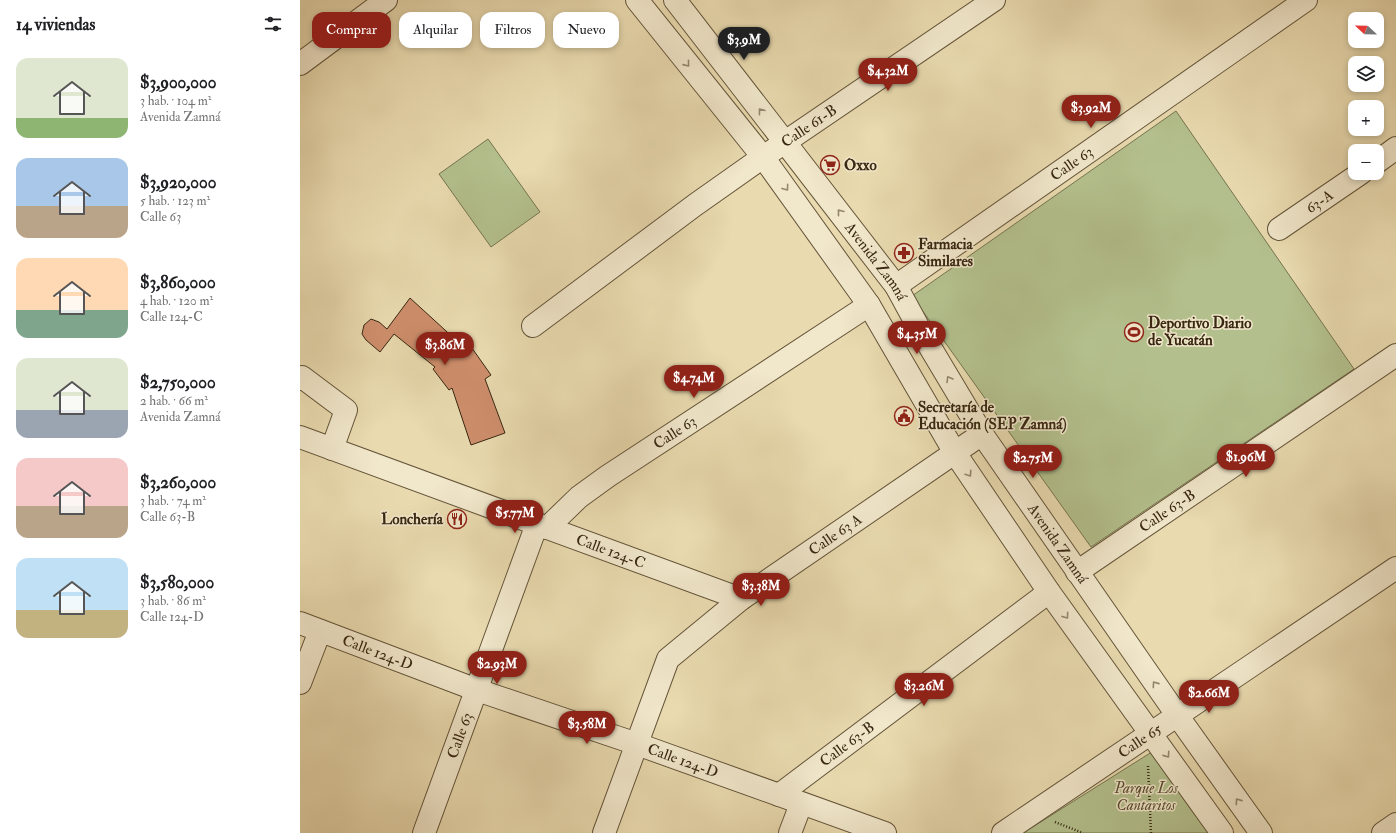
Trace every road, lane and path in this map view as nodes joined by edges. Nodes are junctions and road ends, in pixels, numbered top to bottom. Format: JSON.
{"nodes":[{"id":1,"x":386,"y":0,"type":"edge"},
{"id":2,"x":637,"y":0,"type":"edge"},
{"id":3,"x":994,"y":0,"type":"edge"},
{"id":4,"x":1306,"y":0,"type":"edge"},
{"id":5,"x":684,"y":3,"type":"edge"},
{"id":6,"x":659,"y":28,"type":"junction"},
{"id":7,"x":300,"y":64,"type":"edge"},
{"id":8,"x":785,"y":142,"type":"junction"},
{"id":9,"x":1396,"y":148,"type":"edge"},
{"id":10,"x":763,"y":157,"type":"junction"},
{"id":11,"x":1384,"y":157,"type":"edge"},
{"id":12,"x":1350,"y":180,"type":"edge"},
{"id":13,"x":1279,"y":229,"type":"dead end"},
{"id":14,"x":896,"y":286,"type":"junction"},
{"id":15,"x":869,"y":305,"type":"junction"},
{"id":16,"x":533,"y":326,"type":"dead end"},
{"id":17,"x":921,"y":332,"type":"junction"},
{"id":18,"x":895,"y":349,"type":"junction"},
{"id":19,"x":1396,"y":355,"type":"edge"},
{"id":20,"x":300,"y":379,"type":"edge"},
{"id":21,"x":982,"y":434,"type":"junction"},
{"id":22,"x":300,"y":437,"type":"edge"},
{"id":23,"x":332,"y":449,"type":"junction"},
{"id":24,"x":955,"y":453,"type":"junction"},
{"id":25,"x":542,"y":526,"type":"junction"},
{"id":26,"x":1396,"y":568,"type":"edge"},
{"id":27,"x":1077,"y":572,"type":"junction"},
{"id":28,"x":1049,"y":592,"type":"junction"},
{"id":29,"x":741,"y":600,"type":"junction"},
{"id":30,"x":300,"y":623,"type":"edge"},
{"id":31,"x":320,"y":631,"type":"junction"},
{"id":32,"x":300,"y":683,"type":"edge"},
{"id":33,"x":477,"y":690,"type":"junction"},
{"id":34,"x":1177,"y":715,"type":"junction"},
{"id":35,"x":1149,"y":734,"type":"junction"},
{"id":36,"x":637,"y":744,"type":"junction"},
{"id":37,"x":779,"y":795,"type":"junction"},
{"id":38,"x":801,"y":804,"type":"junction"},
{"id":39,"x":1396,"y":824,"type":"edge"},
{"id":40,"x":424,"y":833,"type":"edge"},
{"id":41,"x":604,"y":833,"type":"edge"},
{"id":42,"x":790,"y":833,"type":"edge"},
{"id":43,"x":885,"y":833,"type":"edge"},
{"id":44,"x":1004,"y":833,"type":"edge"},
{"id":45,"x":1152,"y":833,"type":"edge"},
{"id":46,"x":1222,"y":833,"type":"edge"},
{"id":47,"x":1261,"y":833,"type":"edge"},
{"id":48,"x":1383,"y":833,"type":"edge"}],
"edges":[{"from":1,"to":7,"type":"street"},
{"from":2,"to":6,"type":"street","name":"Avenida Zamná"},
{"from":3,"to":8,"type":"street","name":"Calle 61-B"},
{"from":4,"to":14,"type":"street","name":"Calle 63"},
{"from":5,"to":6,"type":"street"},
{"from":8,"to":5,"type":"street","name":"Avenida Zamná","one_way":true},
{"from":6,"to":10,"type":"street","name":"Avenida Zamná","one_way":true},
{"from":8,"to":10,"type":"street","name":"Calle 61-B"},
{"from":14,"to":8,"type":"street","name":"Avenida Zamná","one_way":true},
{"from":9,"to":11,"type":"street"},
{"from":10,"to":15,"type":"street","name":"Avenida Zamná","one_way":true},
{"from":10,"to":16,"type":"street","name":"Calle 61-B"},
{"from":12,"to":13,"type":"street","name":"63-A"},
{"from":14,"to":17,"type":"street","name":"Avenida Zamná"},
{"from":15,"to":18,"type":"street","name":"Avenida Zamná"},
{"from":15,"to":25,"type":"street","name":"Calle 63"},
{"from":17,"to":18,"type":"street"},
{"from":21,"to":17,"type":"street","name":"Avenida Zamná","one_way":true},
{"from":18,"to":24,"type":"street","name":"Avenida Zamná"},
{"from":19,"to":27,"type":"street","name":"Calle 63-B"},
{"from":20,"to":23,"type":"street"},
{"from":21,"to":24,"type":"street","name":"Calle 63 A"},
{"from":21,"to":27,"type":"street","name":"Avenida Zamná"},
{"from":22,"to":23,"type":"street","name":"Calle 124-C"},
{"from":23,"to":25,"type":"street","name":"Calle 124-C"},
{"from":24,"to":28,"type":"street","name":"Avenida Zamná","one_way":true},
{"from":24,"to":29,"type":"street","name":"Calle 63 A"},
{"from":25,"to":29,"type":"street","name":"Calle 124-C"},
{"from":25,"to":33,"type":"street","name":"Calle 63"},
{"from":26,"to":34,"type":"street","name":"Calle 65"},
{"from":34,"to":27,"type":"street","name":"Avenida Zamná","one_way":true},
{"from":28,"to":35,"type":"street","name":"Avenida Zamná","one_way":true},
{"from":28,"to":37,"type":"street","name":"Calle 63-B"},
{"from":29,"to":36,"type":"street","name":"Calle 63 A"},
{"from":30,"to":31,"type":"street","name":"Calle 124-D"},
{"from":31,"to":32,"type":"street"},
{"from":31,"to":33,"type":"street","name":"Calle 124-D"},
{"from":33,"to":36,"type":"street","name":"Calle 124-D"},
{"from":33,"to":40,"type":"street","name":"Calle 63"},
{"from":34,"to":35,"type":"street","name":"Calle 65"},
{"from":47,"to":34,"type":"street","name":"Avenida Zamná","one_way":true},
{"from":35,"to":44,"type":"street","name":"Calle 65"},
{"from":35,"to":45,"type":"path"},
{"from":35,"to":46,"type":"street","name":"Avenida Zamná","one_way":true},
{"from":36,"to":37,"type":"street","name":"Calle 124-D"},
{"from":36,"to":41,"type":"street","name":"Calle 63 A"},
{"from":37,"to":38,"type":"street","name":"Calle 124-D"},
{"from":38,"to":42,"type":"street"},
{"from":38,"to":43,"type":"street","name":"Calle 124-D"},
{"from":39,"to":48,"type":"street"}]}
